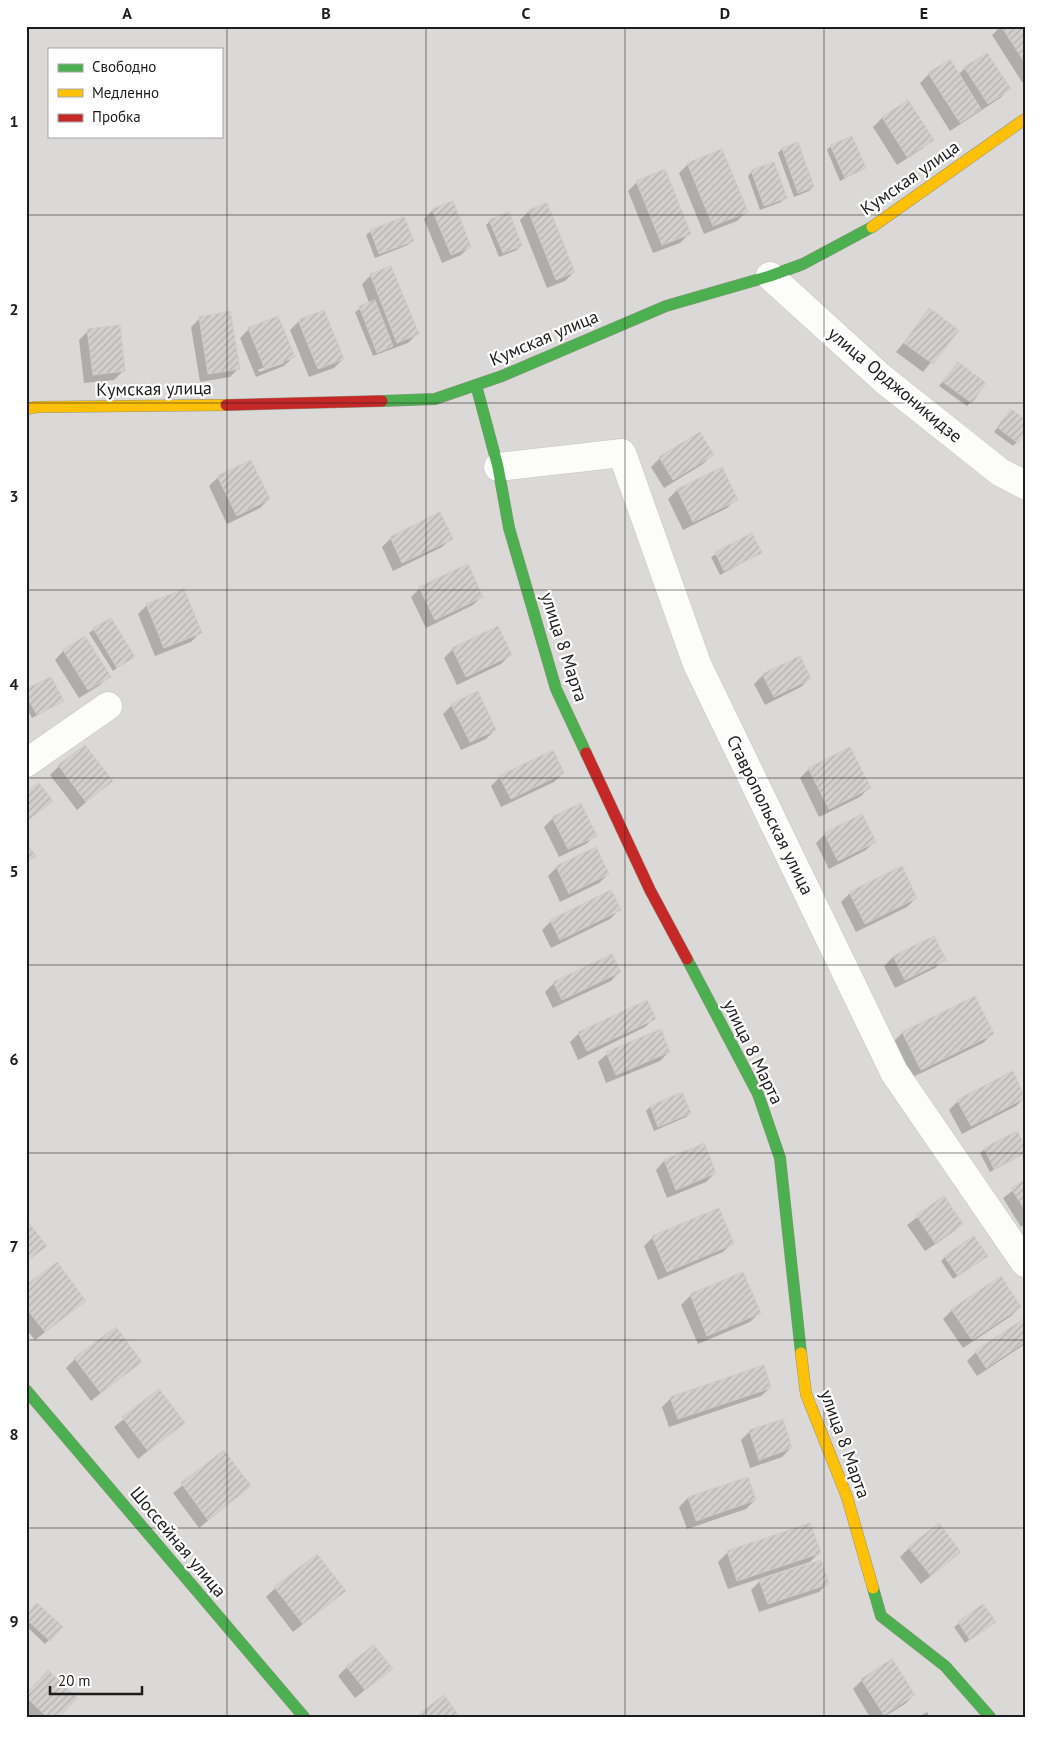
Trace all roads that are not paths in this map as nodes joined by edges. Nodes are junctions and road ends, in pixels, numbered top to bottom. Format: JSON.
{"nodes":[{"id":1,"x":1025,"y":119,"type":"edge"},
{"id":2,"x":770,"y":276,"type":"junction"},
{"id":3,"x":476,"y":385,"type":"junction"},
{"id":4,"x":26,"y":409,"type":"edge"},
{"id":5,"x":498,"y":467,"type":"junction"},
{"id":6,"x":1025,"y":485,"type":"edge"},
{"id":7,"x":108,"y":706,"type":"dead end"},
{"id":8,"x":26,"y":763,"type":"edge"},
{"id":9,"x":1025,"y":1263,"type":"edge"},
{"id":10,"x":26,"y":1390,"type":"edge"},
{"id":11,"x":304,"y":1717,"type":"edge"},
{"id":12,"x":990,"y":1717,"type":"edge"}],
"edges":[{"from":1,"to":2,"type":"street","name":"Кумская улица"},
{"from":2,"to":3,"type":"street","name":"Кумская улица"},
{"from":2,"to":6,"type":"street","name":"улица Орджоникидзе"},
{"from":3,"to":4,"type":"street","name":"Кумская улица"},
{"from":3,"to":5,"type":"street","name":"улица 8 Марта"},
{"from":5,"to":9,"type":"street","name":"Ставропольская улица"},
{"from":5,"to":12,"type":"street","name":"улица 8 Марта"},
{"from":7,"to":8,"type":"street"},
{"from":10,"to":11,"type":"street","name":"Шоссейная улица"}]}
